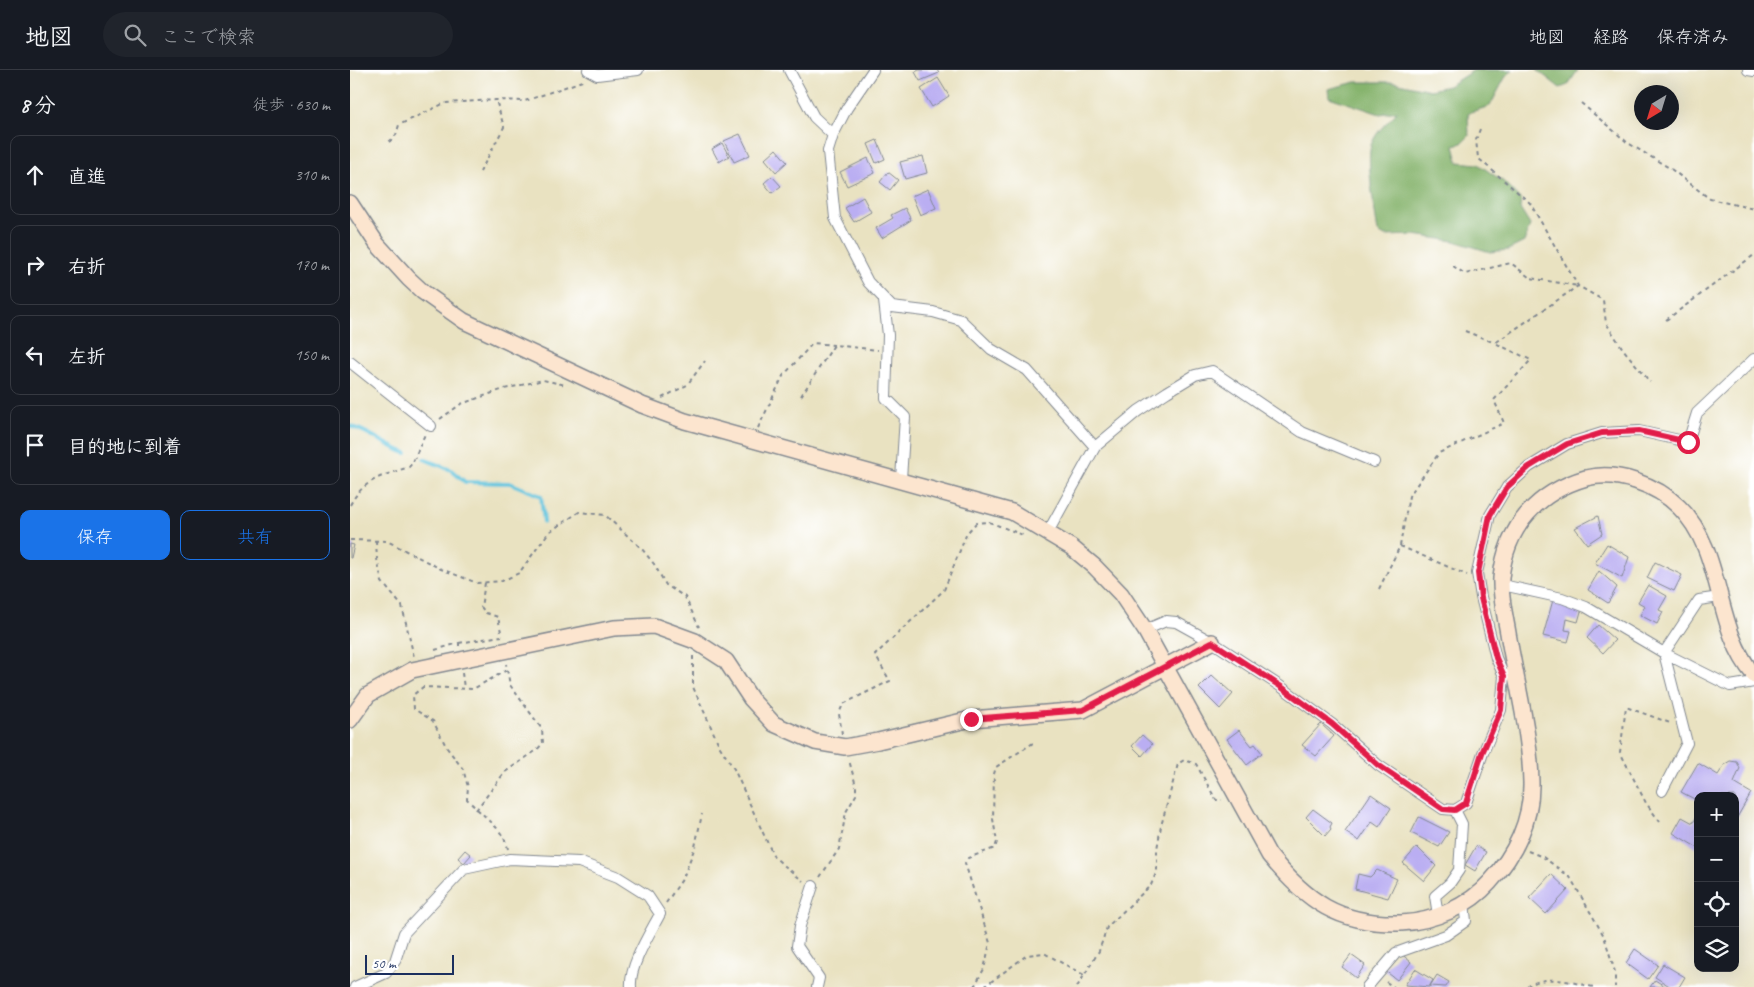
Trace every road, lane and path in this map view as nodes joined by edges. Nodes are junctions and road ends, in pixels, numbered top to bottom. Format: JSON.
{"nodes":[{"id":1,"x":638,"y":70,"type":"edge"},
{"id":2,"x":789,"y":70,"type":"edge"},
{"id":3,"x":873,"y":70,"type":"edge"},
{"id":4,"x":1748,"y":70,"type":"edge"},
{"id":5,"x":1754,"y":71,"type":"edge"},
{"id":6,"x":591,"y":72,"type":"edge"},
{"id":7,"x":496,"y":100,"type":"junction"},
{"id":8,"x":1581,"y":103,"type":"dead end"},
{"id":9,"x":1480,"y":129,"type":"dead end"},
{"id":10,"x":833,"y":135,"type":"junction"},
{"id":11,"x":389,"y":142,"type":"dead end"},
{"id":12,"x":480,"y":172,"type":"dead end"},
{"id":13,"x":350,"y":203,"type":"edge"},
{"id":14,"x":1754,"y":209,"type":"edge"},
{"id":15,"x":1754,"y":255,"type":"edge"},
{"id":16,"x":1453,"y":266,"type":"dead end"},
{"id":17,"x":1578,"y":286,"type":"junction"},
{"id":18,"x":884,"y":301,"type":"junction"},
{"id":19,"x":1666,"y":320,"type":"dead end"},
{"id":20,"x":1465,"y":332,"type":"dead end"},
{"id":21,"x":1495,"y":343,"type":"junction"},
{"id":22,"x":834,"y":345,"type":"junction"},
{"id":23,"x":888,"y":351,"type":"junction"},
{"id":24,"x":1754,"y":359,"type":"edge"},
{"id":25,"x":704,"y":361,"type":"dead end"},
{"id":26,"x":350,"y":362,"type":"edge"},
{"id":27,"x":1650,"y":382,"type":"dead end"},
{"id":28,"x":572,"y":386,"type":"dead end"},
{"id":29,"x":801,"y":396,"type":"dead end"},
{"id":30,"x":646,"y":406,"type":"junction"},
{"id":31,"x":431,"y":426,"type":"junction"},
{"id":32,"x":752,"y":440,"type":"junction"},
{"id":33,"x":1095,"y":447,"type":"junction"},
{"id":34,"x":1374,"y":462,"type":"dead end"},
{"id":35,"x":900,"y":479,"type":"junction"},
{"id":36,"x":350,"y":506,"type":"edge"},
{"id":37,"x":1048,"y":532,"type":"junction"},
{"id":38,"x":1029,"y":538,"type":"dead end"},
{"id":39,"x":350,"y":540,"type":"edge"},
{"id":40,"x":376,"y":542,"type":"junction"},
{"id":41,"x":1400,"y":546,"type":"junction"},
{"id":42,"x":1479,"y":580,"type":"junction"},
{"id":43,"x":485,"y":583,"type":"junction"},
{"id":44,"x":1502,"y":588,"type":"junction"},
{"id":45,"x":1380,"y":589,"type":"dead end"},
{"id":46,"x":1720,"y":597,"type":"junction"},
{"id":47,"x":1144,"y":630,"type":"junction"},
{"id":48,"x":501,"y":636,"type":"junction"},
{"id":49,"x":694,"y":641,"type":"junction"},
{"id":50,"x":1212,"y":642,"type":"junction"},
{"id":51,"x":459,"y":643,"type":"dead end"},
{"id":52,"x":504,"y":652,"type":"junction"},
{"id":53,"x":1664,"y":653,"type":"junction"},
{"id":54,"x":414,"y":657,"type":"dead end"},
{"id":55,"x":1164,"y":666,"type":"junction"},
{"id":56,"x":507,"y":670,"type":"junction"},
{"id":57,"x":1509,"y":675,"type":"junction"},
{"id":58,"x":1754,"y":675,"type":"edge"},
{"id":59,"x":1754,"y":682,"type":"edge"},
{"id":60,"x":350,"y":720,"type":"edge"},
{"id":61,"x":1684,"y":728,"type":"junction"},
{"id":62,"x":1034,"y":742,"type":"dead end"},
{"id":63,"x":845,"y":746,"type":"junction"},
{"id":64,"x":1662,"y":791,"type":"dead end"},
{"id":65,"x":1233,"y":794,"type":"junction"},
{"id":66,"x":476,"y":810,"type":"junction"},
{"id":67,"x":1455,"y":810,"type":"junction"},
{"id":68,"x":702,"y":814,"type":"dead end"},
{"id":69,"x":1660,"y":822,"type":"dead end"},
{"id":70,"x":1516,"y":847,"type":"junction"},
{"id":71,"x":510,"y":858,"type":"junction"},
{"id":72,"x":813,"y":886,"type":"junction"},
{"id":73,"x":1464,"y":903,"type":"junction"},
{"id":74,"x":660,"y":914,"type":"junction"},
{"id":75,"x":1438,"y":915,"type":"junction"},
{"id":76,"x":1084,"y":975,"type":"junction"},
{"id":77,"x":355,"y":987,"type":"edge"},
{"id":78,"x":631,"y":987,"type":"edge"},
{"id":79,"x":817,"y":987,"type":"edge"},
{"id":80,"x":974,"y":987,"type":"edge"},
{"id":81,"x":984,"y":987,"type":"edge"},
{"id":82,"x":1077,"y":987,"type":"edge"},
{"id":83,"x":1367,"y":987,"type":"edge"},
{"id":84,"x":1527,"y":987,"type":"edge"},
{"id":85,"x":1594,"y":987,"type":"edge"},
{"id":86,"x":1615,"y":987,"type":"edge"}],
"edges":[{"from":1,"to":6,"type":"street"},
{"from":2,"to":10,"type":"street"},
{"from":3,"to":10,"type":"street"},
{"from":4,"to":5,"type":"street"},
{"from":6,"to":7,"type":"path"},
{"from":7,"to":11,"type":"path"},
{"from":7,"to":12,"type":"path"},
{"from":8,"to":14,"type":"path"},
{"from":9,"to":17,"type":"path"},
{"from":10,"to":18,"type":"street"},
{"from":13,"to":30,"type":"street"},
{"from":15,"to":19,"type":"path"},
{"from":16,"to":17,"type":"path"},
{"from":17,"to":21,"type":"path"},
{"from":17,"to":27,"type":"path"},
{"from":18,"to":23,"type":"street"},
{"from":18,"to":33,"type":"street"},
{"from":20,"to":21,"type":"path"},
{"from":21,"to":41,"type":"path"},
{"from":22,"to":23,"type":"path"},
{"from":22,"to":29,"type":"path"},
{"from":22,"to":32,"type":"path"},
{"from":23,"to":35,"type":"street"},
{"from":24,"to":42,"type":"street"},
{"from":25,"to":30,"type":"path"},
{"from":26,"to":31,"type":"street"},
{"from":28,"to":31,"type":"path"},
{"from":30,"to":32,"type":"street"},
{"from":31,"to":36,"type":"path"},
{"from":32,"to":35,"type":"street"},
{"from":33,"to":34,"type":"street"},
{"from":33,"to":37,"type":"street"},
{"from":35,"to":37,"type":"street"},
{"from":37,"to":47,"type":"street"},
{"from":38,"to":63,"type":"path"},
{"from":39,"to":40,"type":"path"},
{"from":40,"to":43,"type":"path"},
{"from":40,"to":54,"type":"path"},
{"from":41,"to":42,"type":"path"},
{"from":41,"to":45,"type":"path"},
{"from":42,"to":57,"type":"street"},
{"from":43,"to":48,"type":"path"},
{"from":43,"to":49,"type":"path"},
{"from":44,"to":46,"type":"street"},
{"from":44,"to":53,"type":"street"},
{"from":44,"to":57,"type":"street"},
{"from":46,"to":53,"type":"street"},
{"from":46,"to":58,"type":"street"},
{"from":47,"to":50,"type":"street"},
{"from":47,"to":55,"type":"street"},
{"from":48,"to":51,"type":"path"},
{"from":48,"to":52,"type":"path"},
{"from":49,"to":52,"type":"street"},
{"from":49,"to":63,"type":"street"},
{"from":49,"to":72,"type":"path"},
{"from":50,"to":55,"type":"street"},
{"from":50,"to":67,"type":"street"},
{"from":52,"to":56,"type":"path"},
{"from":52,"to":60,"type":"street"},
{"from":53,"to":59,"type":"street"},
{"from":53,"to":61,"type":"street"},
{"from":55,"to":63,"type":"street"},
{"from":55,"to":65,"type":"street"},
{"from":56,"to":66,"type":"path"},
{"from":56,"to":66,"type":"path"},
{"from":57,"to":67,"type":"street"},
{"from":57,"to":70,"type":"street"},
{"from":61,"to":64,"type":"street"},
{"from":61,"to":69,"type":"path"},
{"from":62,"to":80,"type":"path"},
{"from":63,"to":72,"type":"path"},
{"from":65,"to":75,"type":"street"},
{"from":65,"to":76,"type":"path"},
{"from":66,"to":71,"type":"path"},
{"from":67,"to":75,"type":"street"},
{"from":68,"to":74,"type":"path"},
{"from":70,"to":73,"type":"street"},
{"from":70,"to":86,"type":"path"},
{"from":71,"to":74,"type":"street"},
{"from":71,"to":77,"type":"street"},
{"from":72,"to":79,"type":"street"},
{"from":73,"to":75,"type":"street"},
{"from":73,"to":83,"type":"street"},
{"from":74,"to":78,"type":"street"},
{"from":76,"to":81,"type":"path"},
{"from":76,"to":82,"type":"path"},
{"from":84,"to":85,"type":"path"}]}
